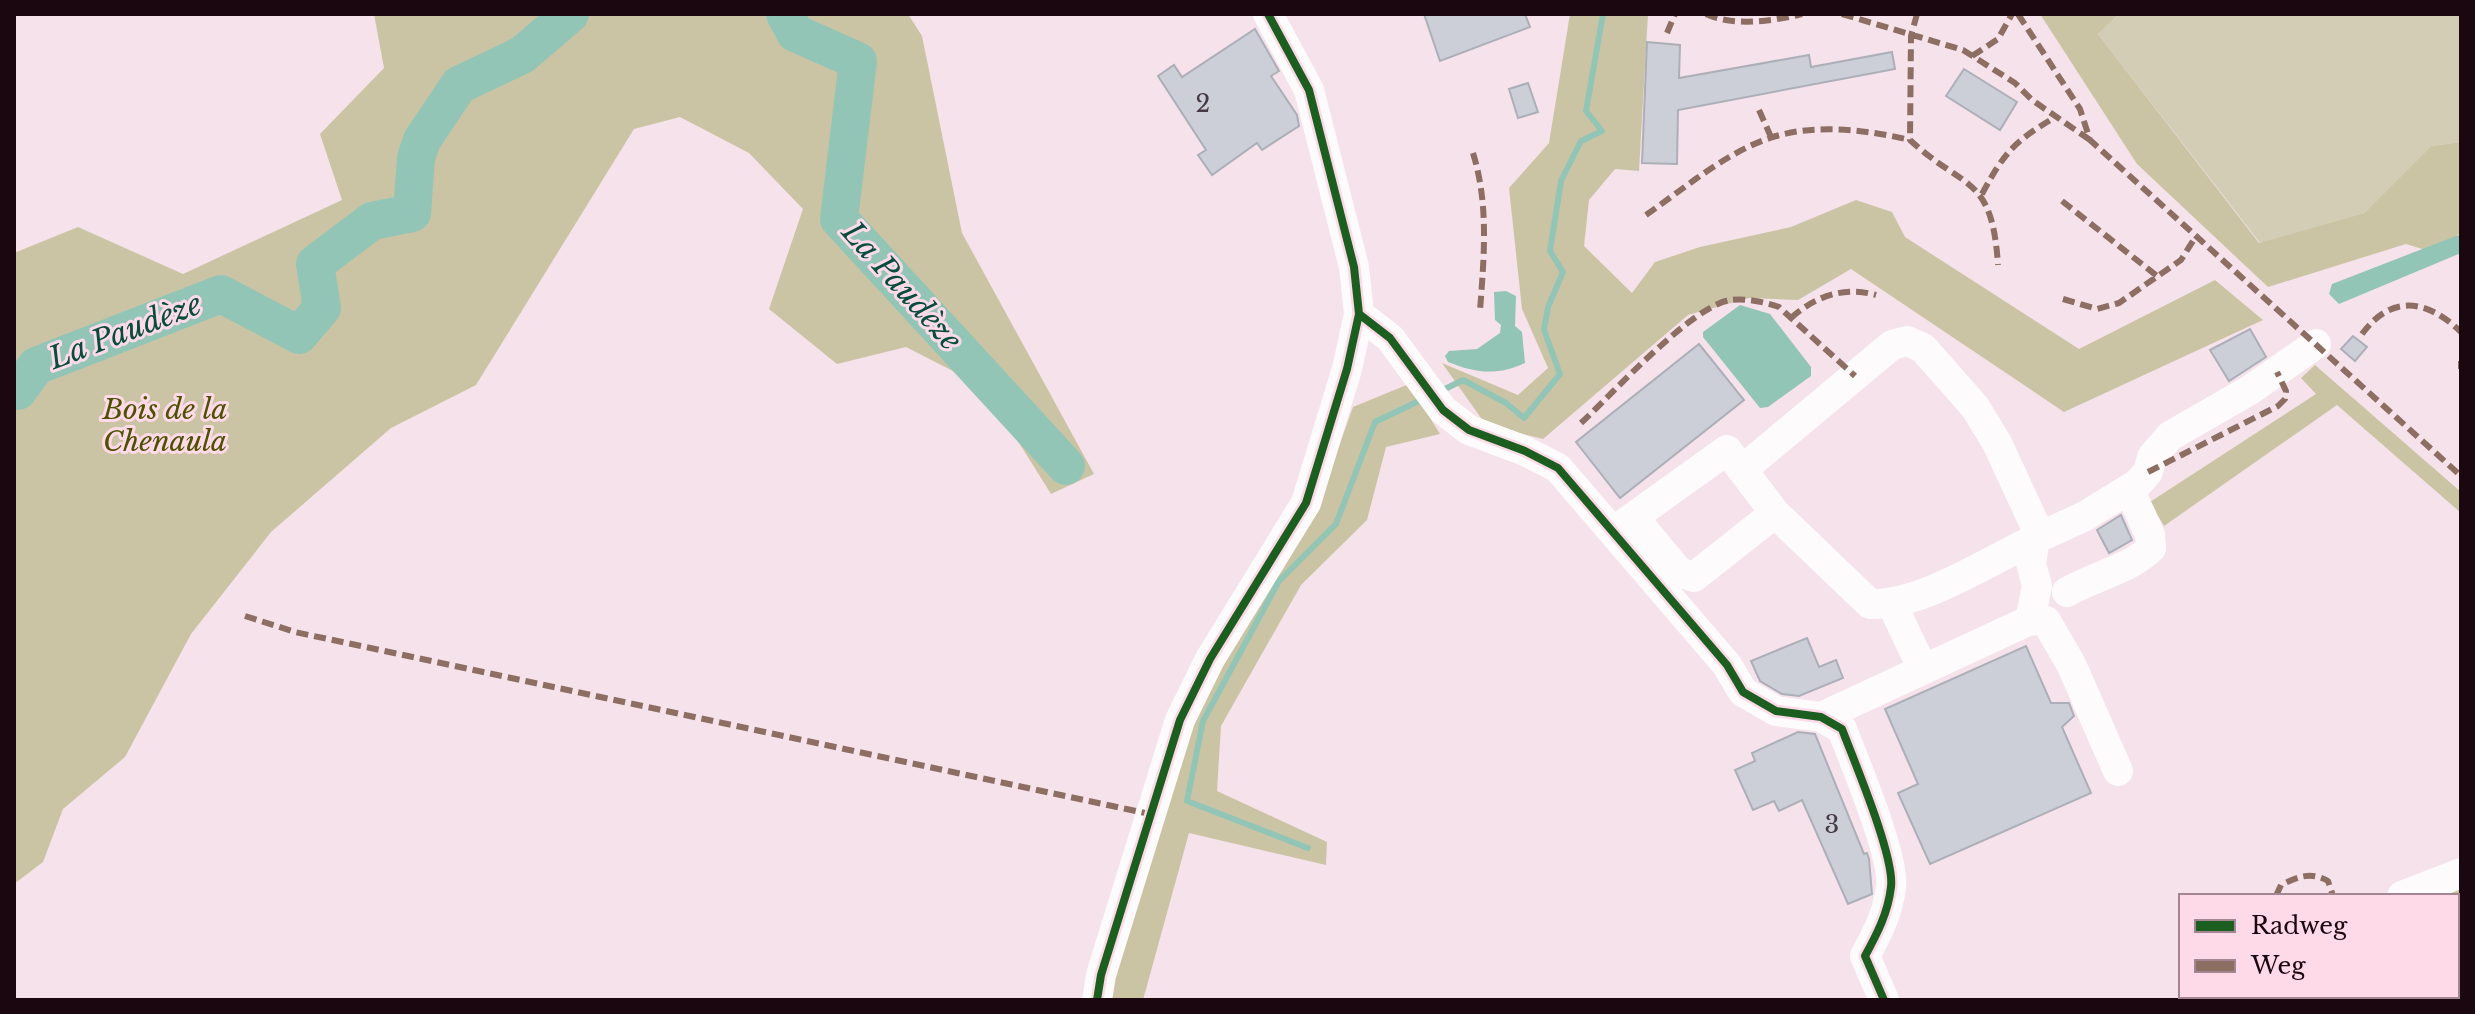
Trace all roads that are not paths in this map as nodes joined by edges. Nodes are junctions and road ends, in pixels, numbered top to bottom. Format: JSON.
{"nodes":[{"id":1,"x":1268,"y":14,"type":"edge"},
{"id":2,"x":1359,"y":314,"type":"junction"},
{"id":3,"x":2316,"y":344,"type":"dead end"},
{"id":4,"x":1742,"y":470,"type":"junction"},
{"id":5,"x":2129,"y":489,"type":"junction"},
{"id":6,"x":1775,"y":513,"type":"junction"},
{"id":7,"x":1624,"y":525,"type":"junction"},
{"id":8,"x":2038,"y":537,"type":"junction"},
{"id":9,"x":2067,"y":592,"type":"dead end"},
{"id":10,"x":1892,"y":604,"type":"junction"},
{"id":11,"x":2030,"y":620,"type":"junction"},
{"id":12,"x":1923,"y":670,"type":"junction"},
{"id":13,"x":1821,"y":717,"type":"junction"},
{"id":14,"x":2118,"y":771,"type":"dead end"},
{"id":15,"x":2461,"y":873,"type":"edge"},
{"id":16,"x":2407,"y":894,"type":"edge"},
{"id":17,"x":1097,"y":1000,"type":"edge"},
{"id":18,"x":1884,"y":1000,"type":"edge"}],
"edges":[{"from":1,"to":2,"type":"street"},
{"from":2,"to":7,"type":"street"},
{"from":2,"to":17,"type":"street"},
{"from":3,"to":5,"type":"street"},
{"from":4,"to":6,"type":"street"},
{"from":4,"to":7,"type":"street"},
{"from":4,"to":8,"type":"street"},
{"from":5,"to":8,"type":"street"},
{"from":5,"to":9,"type":"street"},
{"from":6,"to":7,"type":"street"},
{"from":6,"to":10,"type":"street"},
{"from":7,"to":13,"type":"street"},
{"from":8,"to":10,"type":"street"},
{"from":8,"to":11,"type":"street"},
{"from":10,"to":12,"type":"street"},
{"from":11,"to":12,"type":"street"},
{"from":11,"to":14,"type":"street"},
{"from":12,"to":13,"type":"street"},
{"from":13,"to":18,"type":"street"},
{"from":15,"to":16,"type":"street"}]}
